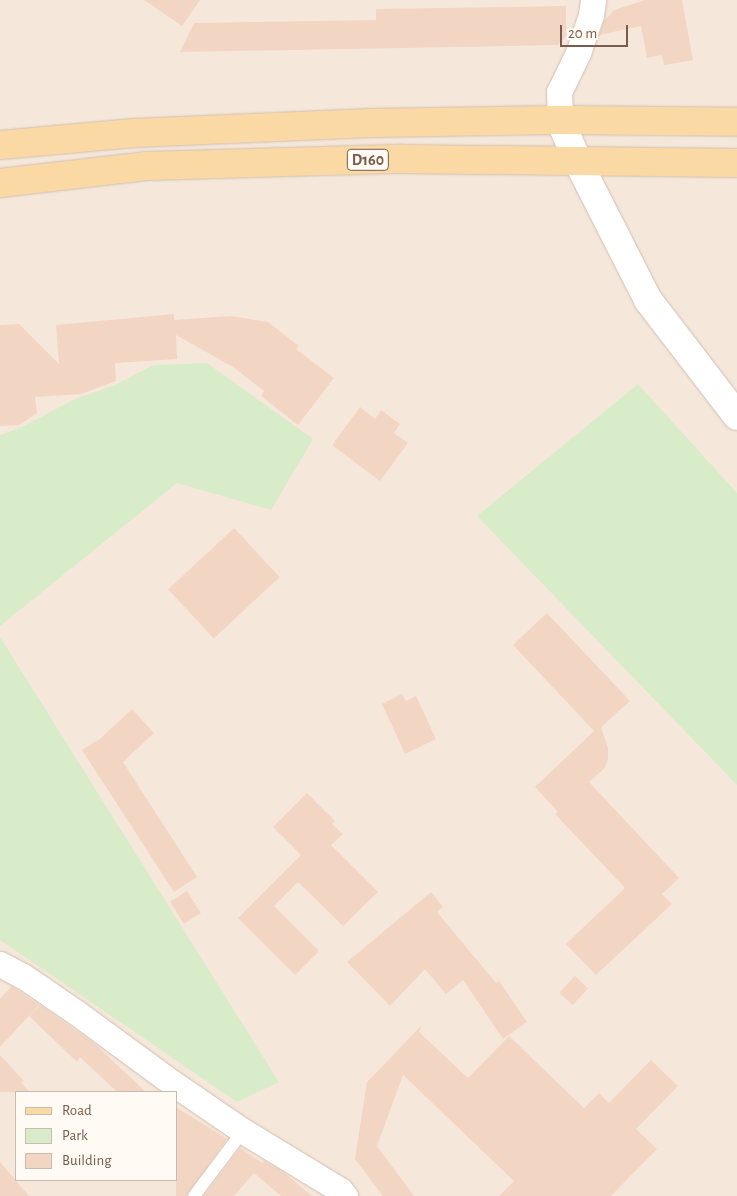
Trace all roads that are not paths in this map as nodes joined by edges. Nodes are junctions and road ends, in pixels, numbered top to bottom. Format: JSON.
{"nodes":[{"id":1,"x":593,"y":0,"type":"edge"},
{"id":2,"x":560,"y":120,"type":"junction"},
{"id":3,"x":737,"y":122,"type":"edge"},
{"id":4,"x":0,"y":145,"type":"edge"},
{"id":5,"x":578,"y":162,"type":"junction"},
{"id":6,"x":737,"y":163,"type":"edge"},
{"id":7,"x":0,"y":183,"type":"edge"},
{"id":8,"x":737,"y":416,"type":"edge"},
{"id":9,"x":0,"y":964,"type":"edge"},
{"id":10,"x":243,"y":1131,"type":"junction"},
{"id":11,"x":194,"y":1196,"type":"edge"},
{"id":12,"x":345,"y":1196,"type":"edge"}],
"edges":[{"from":1,"to":2,"type":"street"},
{"from":2,"to":3,"type":"main road","number":"D160"},
{"from":2,"to":4,"type":"main road","number":"D160"},
{"from":2,"to":5,"type":"main road"},
{"from":5,"to":6,"type":"main road","number":"D160"},
{"from":5,"to":7,"type":"main road","number":"D160"},
{"from":5,"to":8,"type":"main road"},
{"from":9,"to":10,"type":"street"},
{"from":10,"to":11,"type":"lane"},
{"from":10,"to":12,"type":"street"}]}
